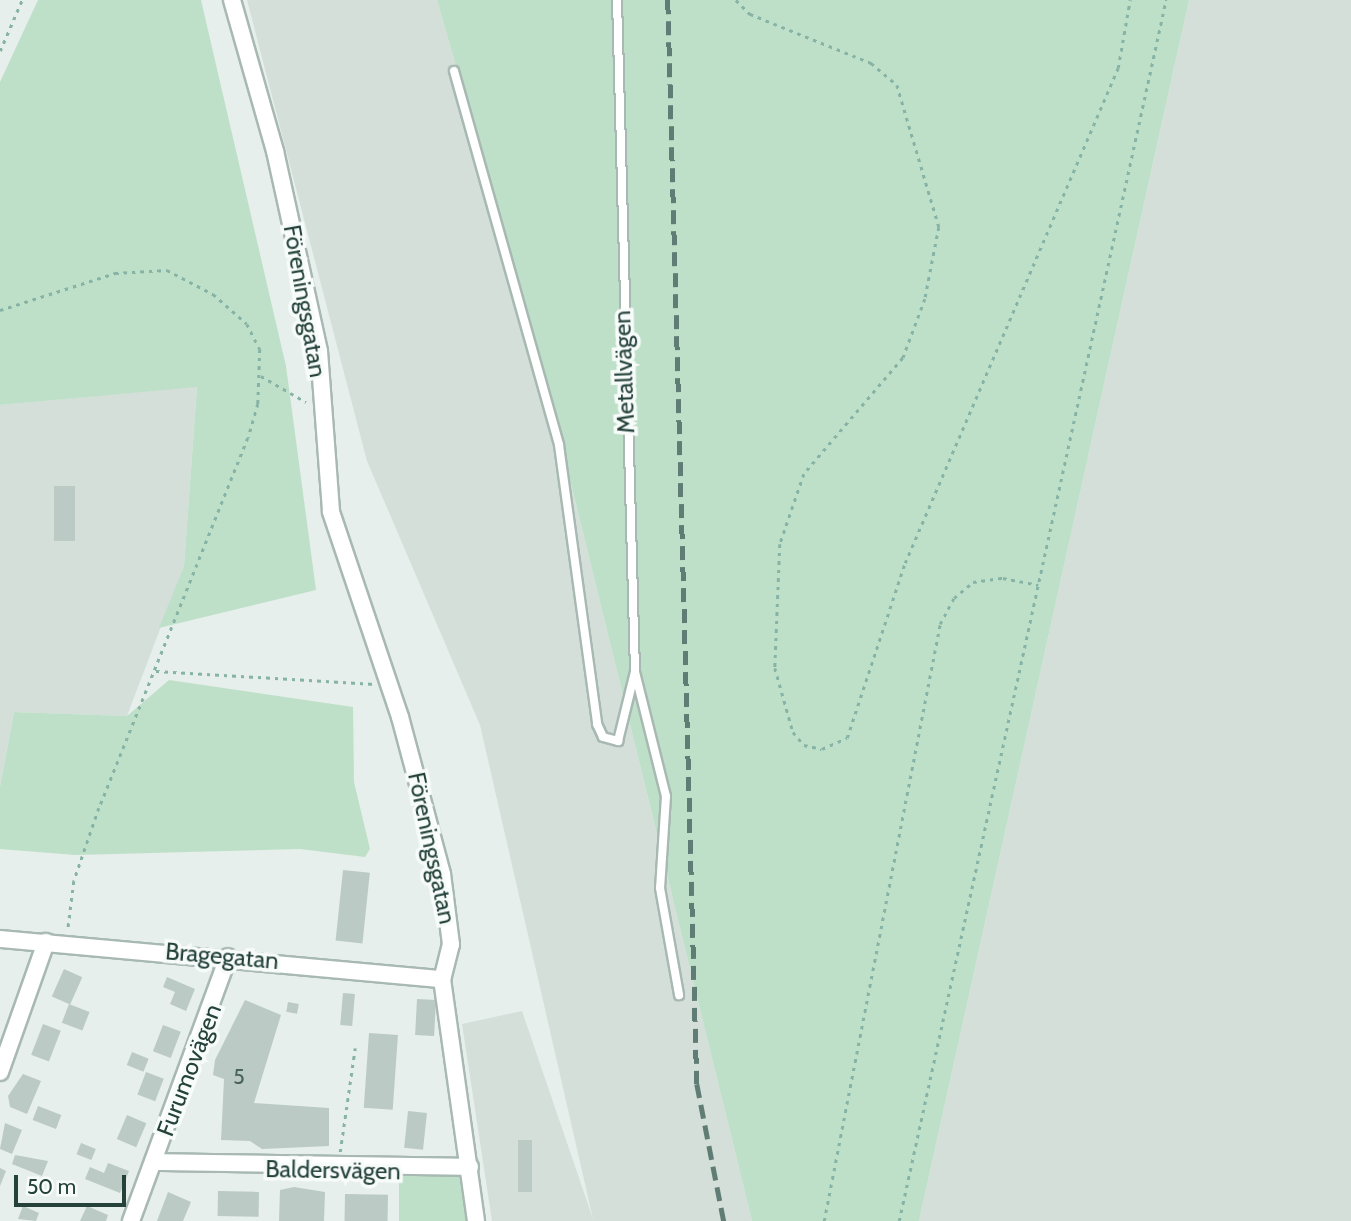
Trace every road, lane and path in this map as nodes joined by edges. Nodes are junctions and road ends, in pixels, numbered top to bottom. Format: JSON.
{"nodes":[{"id":1,"x":22,"y":0,"type":"edge"},
{"id":2,"x":232,"y":0,"type":"edge"},
{"id":3,"x":617,"y":0,"type":"edge"},
{"id":4,"x":736,"y":0,"type":"edge"},
{"id":5,"x":1130,"y":0,"type":"edge"},
{"id":6,"x":1166,"y":0,"type":"edge"},
{"id":7,"x":0,"y":51,"type":"edge"},
{"id":8,"x":454,"y":71,"type":"dead end"},
{"id":9,"x":0,"y":310,"type":"edge"},
{"id":10,"x":261,"y":376,"type":"junction"},
{"id":11,"x":322,"y":410,"type":"junction"},
{"id":12,"x":1038,"y":585,"type":"junction"},
{"id":13,"x":156,"y":671,"type":"junction"},
{"id":14,"x":635,"y":672,"type":"junction"},
{"id":15,"x":388,"y":684,"type":"junction"},
{"id":16,"x":0,"y":939,"type":"edge"},
{"id":17,"x":46,"y":942,"type":"junction"},
{"id":18,"x":66,"y":944,"type":"junction"},
{"id":19,"x":228,"y":957,"type":"junction"},
{"id":20,"x":442,"y":979,"type":"junction"},
{"id":21,"x":679,"y":995,"type":"dead end"},
{"id":22,"x":355,"y":1048,"type":"dead end"},
{"id":23,"x":0,"y":1072,"type":"edge"},
{"id":24,"x":339,"y":1153,"type":"dead end"},
{"id":25,"x":154,"y":1162,"type":"junction"},
{"id":26,"x":470,"y":1167,"type":"junction"},
{"id":27,"x":131,"y":1221,"type":"edge"},
{"id":28,"x":476,"y":1221,"type":"edge"},
{"id":29,"x":824,"y":1221,"type":"edge"},
{"id":30,"x":899,"y":1221,"type":"edge"}],
"edges":[{"from":1,"to":7,"type":"path"},
{"from":2,"to":11,"type":"street","name":"Föreningsgatan"},
{"from":3,"to":14,"type":"lane","name":"Metallvägen"},
{"from":4,"to":5,"type":"path"},
{"from":6,"to":12,"type":"path"},
{"from":8,"to":14,"type":"lane","name":"Metallvägen"},
{"from":9,"to":10,"type":"path"},
{"from":10,"to":11,"type":"path"},
{"from":10,"to":13,"type":"path"},
{"from":11,"to":15,"type":"street","name":"Föreningsgatan"},
{"from":12,"to":29,"type":"path"},
{"from":12,"to":30,"type":"path"},
{"from":13,"to":15,"type":"path"},
{"from":13,"to":18,"type":"path"},
{"from":14,"to":21,"type":"lane"},
{"from":15,"to":20,"type":"street","name":"Föreningsgatan"},
{"from":16,"to":17,"type":"street","name":"Bragegatan"},
{"from":17,"to":18,"type":"street","name":"Bragegatan"},
{"from":17,"to":23,"type":"street"},
{"from":18,"to":19,"type":"street","name":"Bragegatan"},
{"from":19,"to":20,"type":"street","name":"Bragegatan"},
{"from":19,"to":25,"type":"street","name":"Furumovägen"},
{"from":20,"to":26,"type":"street","name":"Föreningsgatan"},
{"from":22,"to":24,"type":"path"},
{"from":25,"to":26,"type":"street","name":"Baldersvägen"},
{"from":25,"to":27,"type":"street","name":"Furumovägen"},
{"from":26,"to":28,"type":"street","name":"Föreningsgatan"}]}
